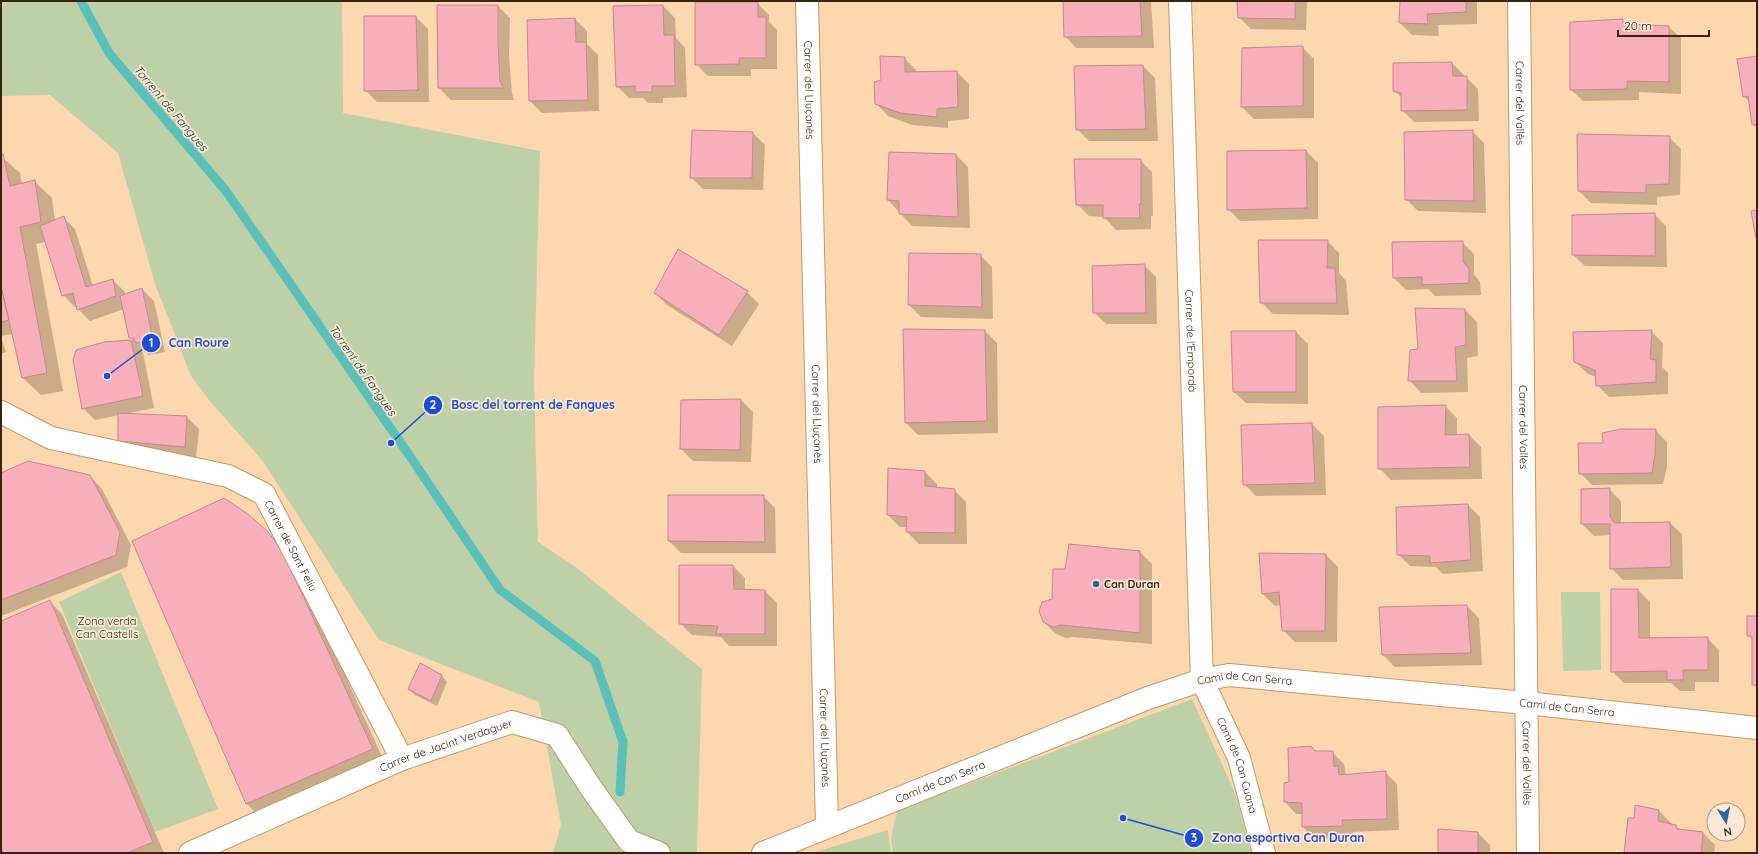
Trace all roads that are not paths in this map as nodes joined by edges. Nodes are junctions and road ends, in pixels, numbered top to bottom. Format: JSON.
{"nodes":[{"id":1,"x":807,"y":1,"type":"edge"},
{"id":2,"x":1180,"y":1,"type":"edge"},
{"id":3,"x":1519,"y":1,"type":"edge"},
{"id":4,"x":1,"y":412,"type":"edge"},
{"id":5,"x":1202,"y":680,"type":"junction"},
{"id":6,"x":1526,"y":703,"type":"junction"},
{"id":7,"x":1757,"y":728,"type":"edge"},
{"id":8,"x":402,"y":759,"type":"junction"},
{"id":9,"x":827,"y":826,"type":"junction"},
{"id":10,"x":190,"y":853,"type":"edge"},
{"id":11,"x":659,"y":853,"type":"edge"},
{"id":12,"x":763,"y":853,"type":"edge"},
{"id":13,"x":1264,"y":853,"type":"edge"},
{"id":14,"x":1528,"y":853,"type":"edge"}],
"edges":[{"from":1,"to":9,"type":"street","name":"Carrer del Lluçanès"},
{"from":2,"to":5,"type":"street","name":"Carrer de l'Empordà"},
{"from":3,"to":6,"type":"street","name":"Carrer del Vallès"},
{"from":4,"to":8,"type":"street","name":"Carrer de Sant Feliu"},
{"from":5,"to":6,"type":"street","name":"Camí de Can Serra"},
{"from":5,"to":9,"type":"street","name":"Camí de Can Serra"},
{"from":5,"to":13,"type":"street","name":"Camí de Can Cuana"},
{"from":6,"to":7,"type":"street","name":"Camí de Can Serra"},
{"from":6,"to":14,"type":"street","name":"Carrer del Vallès"},
{"from":8,"to":10,"type":"street","name":"Carrer de Jacint Verdaguer"},
{"from":8,"to":11,"type":"street","name":"Carrer de Jacint Verdaguer"},
{"from":9,"to":12,"type":"street","name":"Camí de Can Serra"}]}
